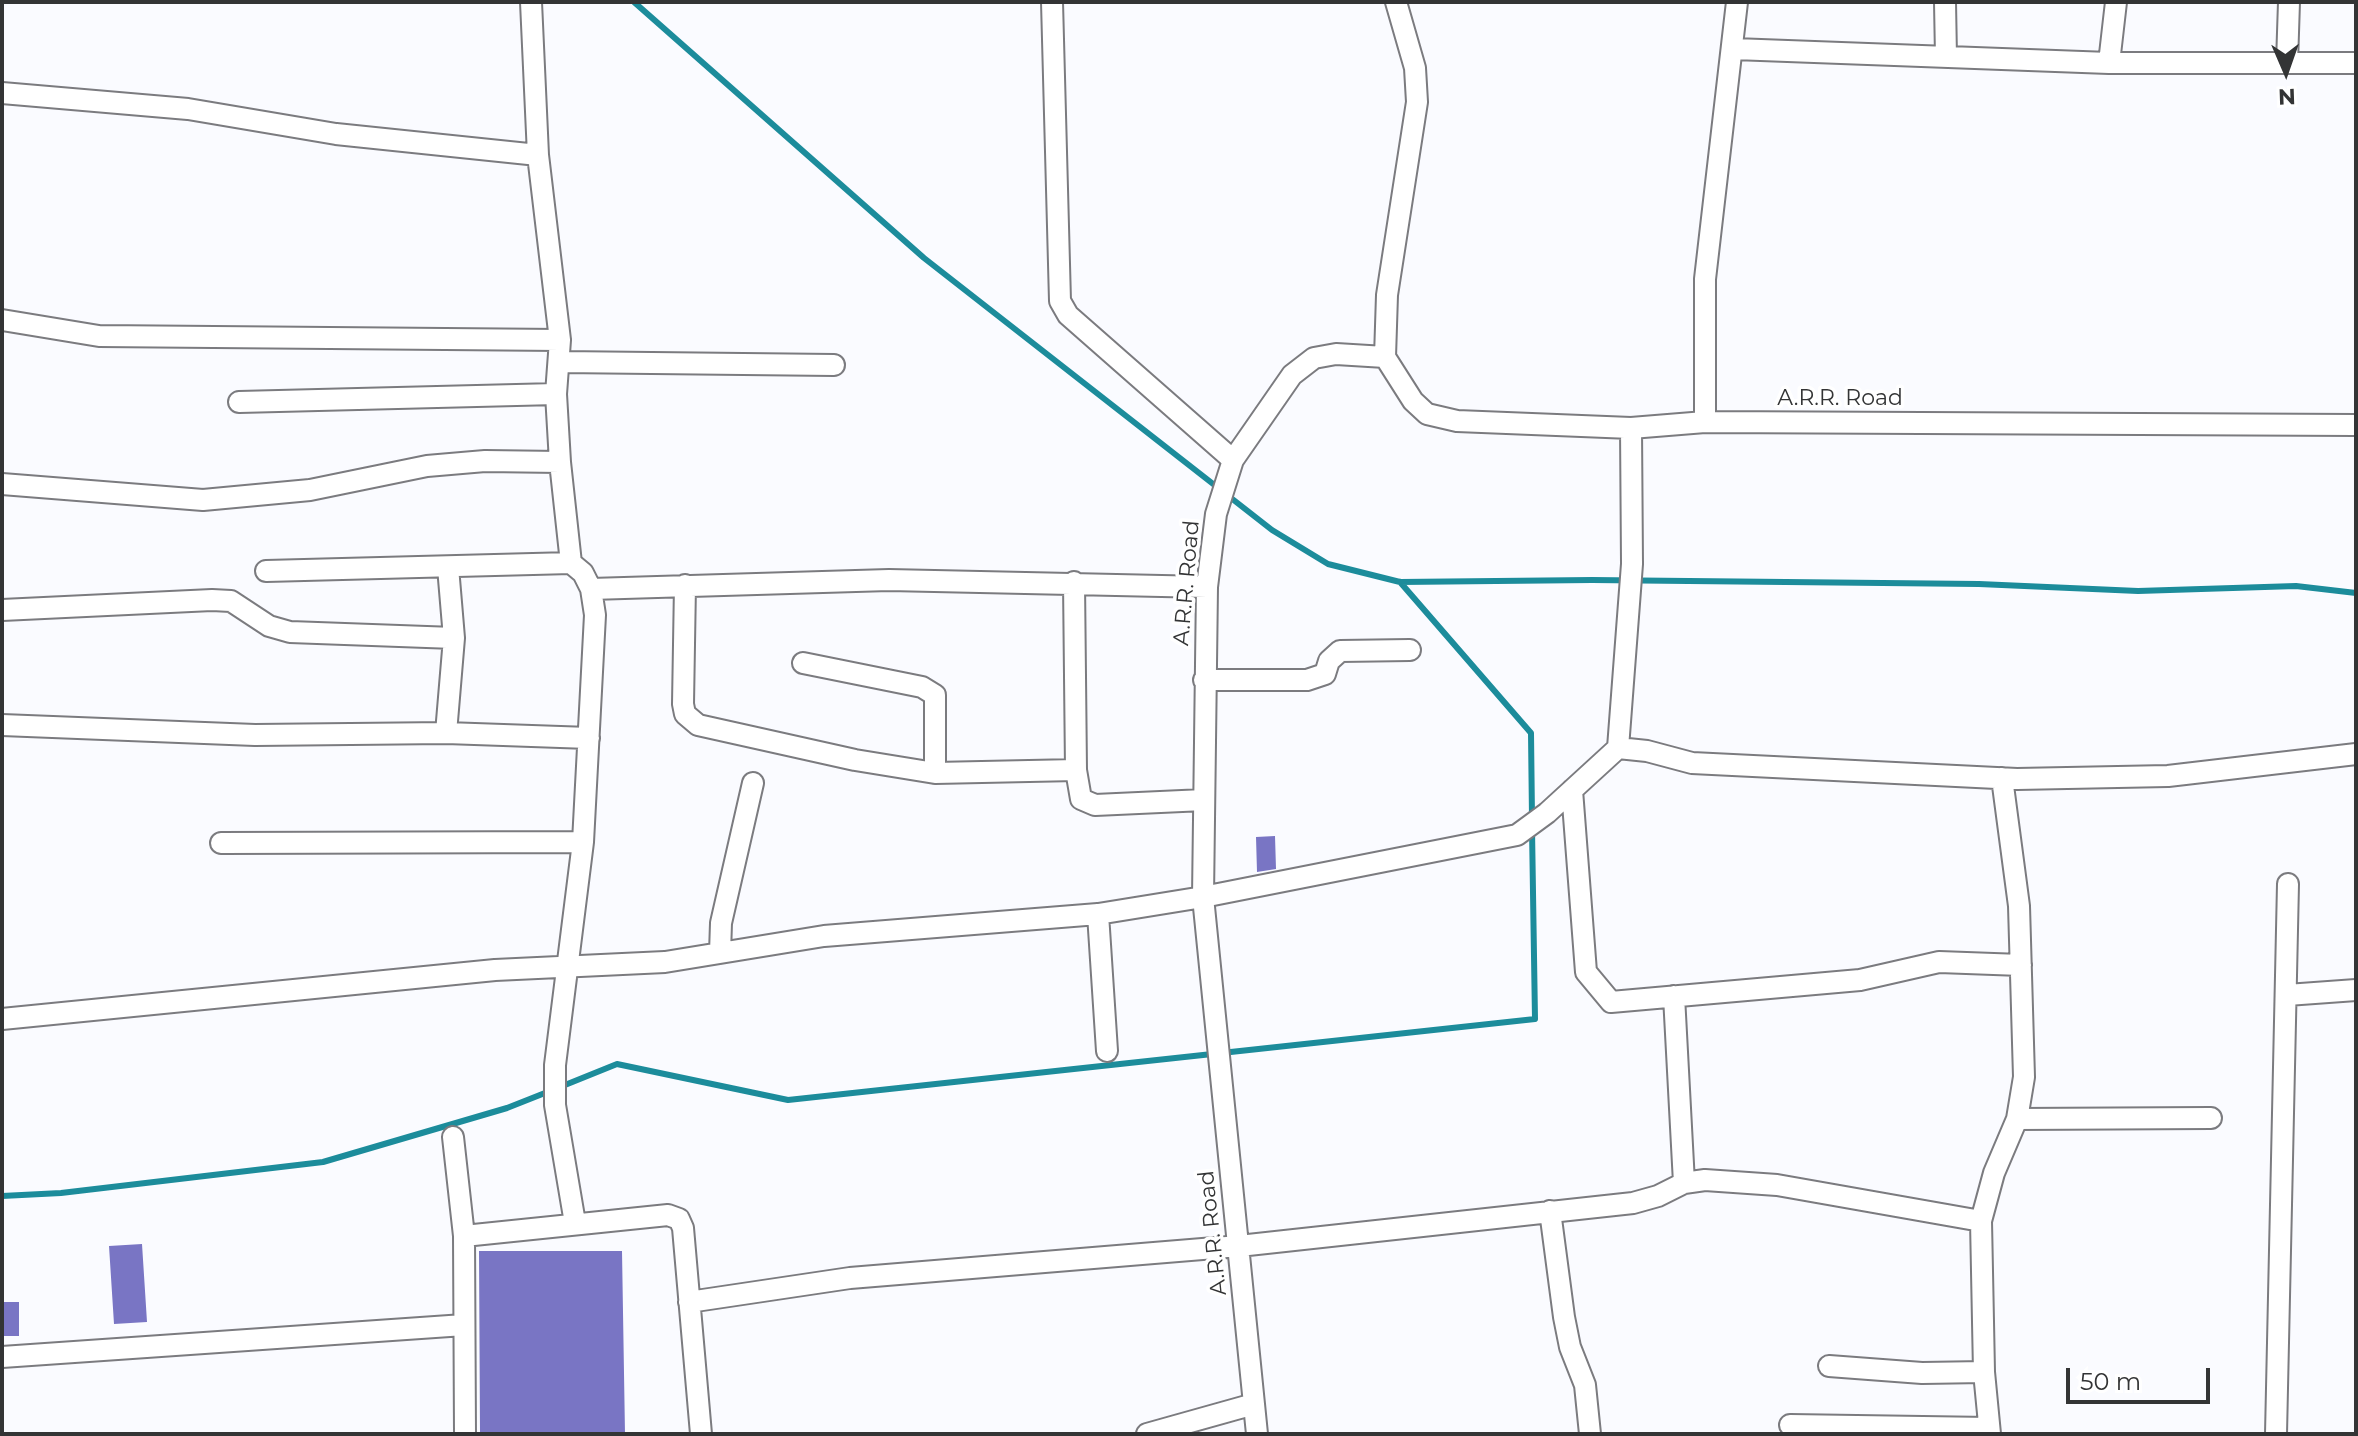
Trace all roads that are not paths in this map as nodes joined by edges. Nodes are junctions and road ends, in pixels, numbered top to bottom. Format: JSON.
{"nodes":[{"id":1,"x":531,"y":2,"type":"edge"},
{"id":2,"x":1052,"y":2,"type":"edge"},
{"id":3,"x":1396,"y":2,"type":"edge"},
{"id":4,"x":1737,"y":2,"type":"edge"},
{"id":5,"x":1945,"y":2,"type":"edge"},
{"id":6,"x":2116,"y":2,"type":"edge"},
{"id":7,"x":2289,"y":2,"type":"edge"},
{"id":8,"x":1734,"y":49,"type":"junction"},
{"id":9,"x":1946,"y":57,"type":"junction"},
{"id":10,"x":2109,"y":63,"type":"junction"},
{"id":11,"x":2287,"y":63,"type":"junction"},
{"id":12,"x":2356,"y":63,"type":"edge"},
{"id":13,"x":2,"y":93,"type":"edge"},
{"id":14,"x":538,"y":155,"type":"junction"},
{"id":15,"x":2,"y":320,"type":"edge"},
{"id":16,"x":560,"y":340,"type":"junction"},
{"id":17,"x":1385,"y":357,"type":"junction"},
{"id":18,"x":561,"y":362,"type":"junction"},
{"id":19,"x":834,"y":365,"type":"dead end"},
{"id":20,"x":556,"y":394,"type":"junction"},
{"id":21,"x":239,"y":402,"type":"dead end"},
{"id":22,"x":1705,"y":422,"type":"junction"},
{"id":23,"x":2356,"y":425,"type":"edge"},
{"id":24,"x":1631,"y":428,"type":"junction"},
{"id":25,"x":560,"y":462,"type":"junction"},
{"id":26,"x":1231,"y":467,"type":"junction"},
{"id":27,"x":2,"y":484,"type":"edge"},
{"id":28,"x":571,"y":563,"type":"junction"},
{"id":29,"x":448,"y":567,"type":"junction"},
{"id":30,"x":266,"y":571,"type":"dead end"},
{"id":31,"x":1074,"y":582,"type":"junction"},
{"id":32,"x":685,"y":585,"type":"junction"},
{"id":33,"x":1207,"y":587,"type":"junction"},
{"id":34,"x":591,"y":589,"type":"junction"},
{"id":35,"x":2,"y":610,"type":"edge"},
{"id":36,"x":454,"y":638,"type":"junction"},
{"id":37,"x":1410,"y":650,"type":"dead end"},
{"id":38,"x":803,"y":663,"type":"dead end"},
{"id":39,"x":1204,"y":680,"type":"junction"},
{"id":40,"x":2,"y":725,"type":"edge"},
{"id":41,"x":446,"y":733,"type":"junction"},
{"id":42,"x":589,"y":738,"type":"junction"},
{"id":43,"x":1618,"y":748,"type":"junction"},
{"id":44,"x":2356,"y":754,"type":"edge"},
{"id":45,"x":1076,"y":770,"type":"junction"},
{"id":46,"x":935,"y":773,"type":"junction"},
{"id":47,"x":2002,"y":778,"type":"junction"},
{"id":48,"x":753,"y":783,"type":"dead end"},
{"id":49,"x":1572,"y":790,"type":"junction"},
{"id":50,"x":1204,"y":800,"type":"junction"},
{"id":51,"x":583,"y":842,"type":"junction"},
{"id":52,"x":221,"y":843,"type":"dead end"},
{"id":53,"x":2288,"y":884,"type":"dead end"},
{"id":54,"x":1203,"y":897,"type":"junction"},
{"id":55,"x":1098,"y":914,"type":"junction"},
{"id":56,"x":720,"y":953,"type":"junction"},
{"id":57,"x":2021,"y":965,"type":"junction"},
{"id":58,"x":569,"y":966,"type":"junction"},
{"id":59,"x":2356,"y":990,"type":"edge"},
{"id":60,"x":2287,"y":995,"type":"junction"},
{"id":61,"x":1674,"y":996,"type":"junction"},
{"id":62,"x":2,"y":1019,"type":"edge"},
{"id":63,"x":1107,"y":1051,"type":"dead end"},
{"id":64,"x":2211,"y":1118,"type":"dead end"},
{"id":65,"x":2017,"y":1119,"type":"junction"},
{"id":66,"x":453,"y":1137,"type":"dead end"},
{"id":67,"x":1684,"y":1183,"type":"junction"},
{"id":68,"x":1550,"y":1211,"type":"junction"},
{"id":69,"x":1981,"y":1221,"type":"junction"},
{"id":70,"x":575,"y":1223,"type":"junction"},
{"id":71,"x":464,"y":1236,"type":"junction"},
{"id":72,"x":1239,"y":1246,"type":"junction"},
{"id":73,"x":689,"y":1302,"type":"junction"},
{"id":74,"x":464,"y":1325,"type":"junction"},
{"id":75,"x":2,"y":1357,"type":"edge"},
{"id":76,"x":1829,"y":1366,"type":"dead end"},
{"id":77,"x":1984,"y":1372,"type":"junction"},
{"id":78,"x":1254,"y":1404,"type":"junction"},
{"id":79,"x":1790,"y":1425,"type":"dead end"},
{"id":80,"x":1990,"y":1431,"type":"edge"},
{"id":81,"x":465,"y":1434,"type":"edge"},
{"id":82,"x":701,"y":1434,"type":"edge"},
{"id":83,"x":1147,"y":1434,"type":"edge"},
{"id":84,"x":1257,"y":1434,"type":"edge"},
{"id":85,"x":1590,"y":1434,"type":"edge"},
{"id":86,"x":2276,"y":1434,"type":"edge"}],
"edges":[{"from":1,"to":14,"type":"street"},
{"from":2,"to":26,"type":"street"},
{"from":3,"to":17,"type":"street"},
{"from":4,"to":8,"type":"street"},
{"from":5,"to":9,"type":"street"},
{"from":6,"to":10,"type":"street"},
{"from":7,"to":11,"type":"street"},
{"from":8,"to":9,"type":"street"},
{"from":8,"to":22,"type":"street"},
{"from":9,"to":10,"type":"street"},
{"from":10,"to":11,"type":"street"},
{"from":11,"to":12,"type":"street"},
{"from":13,"to":14,"type":"street"},
{"from":14,"to":16,"type":"street"},
{"from":15,"to":16,"type":"street"},
{"from":16,"to":18,"type":"street"},
{"from":17,"to":24,"type":"street","name":"A.R.R. Road"},
{"from":17,"to":26,"type":"street","name":"A.R.R. Road"},
{"from":18,"to":19,"type":"street"},
{"from":18,"to":20,"type":"street"},
{"from":20,"to":21,"type":"street"},
{"from":20,"to":25,"type":"street"},
{"from":22,"to":23,"type":"street","name":"A.R.R. Road"},
{"from":22,"to":24,"type":"street","name":"A.R.R. Road"},
{"from":24,"to":43,"type":"street"},
{"from":25,"to":27,"type":"street"},
{"from":25,"to":28,"type":"street"},
{"from":26,"to":33,"type":"street","name":"A.R.R. Road"},
{"from":28,"to":29,"type":"street"},
{"from":28,"to":34,"type":"street"},
{"from":29,"to":30,"type":"street"},
{"from":29,"to":36,"type":"street"},
{"from":31,"to":32,"type":"street"},
{"from":31,"to":33,"type":"street"},
{"from":31,"to":45,"type":"street"},
{"from":32,"to":34,"type":"street"},
{"from":32,"to":46,"type":"street"},
{"from":33,"to":39,"type":"street","name":"A.R.R. Road"},
{"from":34,"to":42,"type":"street"},
{"from":35,"to":36,"type":"street"},
{"from":36,"to":41,"type":"street"},
{"from":37,"to":39,"type":"street"},
{"from":38,"to":46,"type":"street"},
{"from":39,"to":50,"type":"street","name":"A.R.R. Road"},
{"from":40,"to":41,"type":"street"},
{"from":41,"to":42,"type":"street"},
{"from":42,"to":51,"type":"street"},
{"from":43,"to":47,"type":"street"},
{"from":43,"to":49,"type":"street"},
{"from":44,"to":47,"type":"street"},
{"from":45,"to":46,"type":"street"},
{"from":45,"to":50,"type":"street"},
{"from":47,"to":57,"type":"street"},
{"from":48,"to":56,"type":"street"},
{"from":49,"to":54,"type":"street"},
{"from":49,"to":61,"type":"street"},
{"from":50,"to":54,"type":"street","name":"A.R.R. Road"},
{"from":51,"to":52,"type":"street"},
{"from":51,"to":58,"type":"street"},
{"from":53,"to":60,"type":"street"},
{"from":54,"to":55,"type":"street"},
{"from":54,"to":72,"type":"street","name":"A.R.R. Road"},
{"from":55,"to":56,"type":"street"},
{"from":55,"to":63,"type":"street"},
{"from":56,"to":58,"type":"street"},
{"from":57,"to":61,"type":"street"},
{"from":57,"to":65,"type":"street"},
{"from":58,"to":62,"type":"street"},
{"from":58,"to":70,"type":"street"},
{"from":59,"to":60,"type":"street"},
{"from":60,"to":86,"type":"street"},
{"from":61,"to":67,"type":"street"},
{"from":64,"to":65,"type":"street"},
{"from":65,"to":69,"type":"street"},
{"from":66,"to":71,"type":"street"},
{"from":67,"to":68,"type":"street"},
{"from":67,"to":69,"type":"street"},
{"from":68,"to":72,"type":"street"},
{"from":68,"to":85,"type":"street"},
{"from":69,"to":77,"type":"street"},
{"from":70,"to":71,"type":"street"},
{"from":70,"to":73,"type":"street"},
{"from":71,"to":74,"type":"street"},
{"from":72,"to":73,"type":"street"},
{"from":72,"to":78,"type":"street","name":"A.R.R. Road"},
{"from":73,"to":82,"type":"street"},
{"from":74,"to":75,"type":"street"},
{"from":74,"to":81,"type":"street"},
{"from":76,"to":77,"type":"street"},
{"from":77,"to":80,"type":"street"},
{"from":78,"to":83,"type":"street"},
{"from":78,"to":84,"type":"street","name":"A.R.R. Road"},
{"from":79,"to":80,"type":"street"}]}
